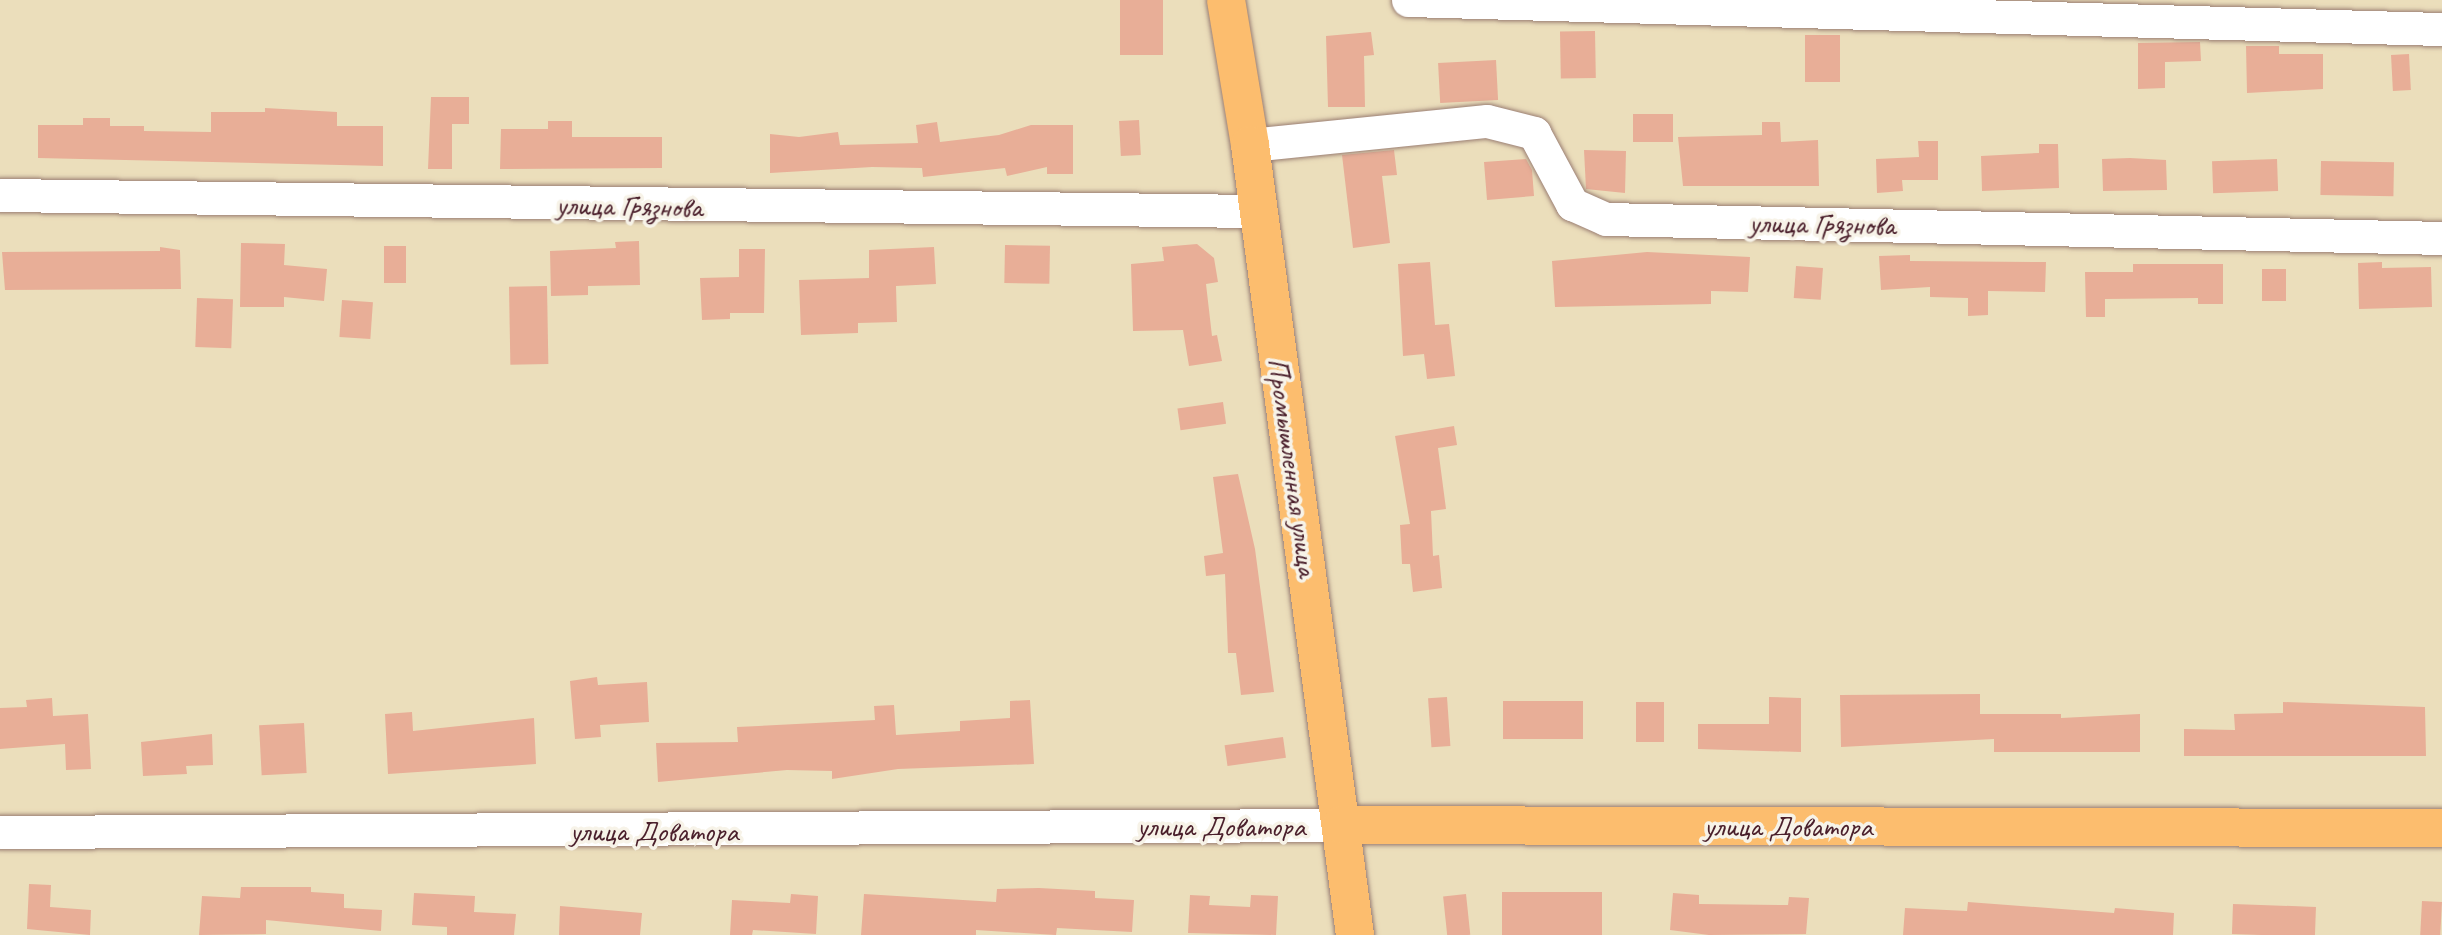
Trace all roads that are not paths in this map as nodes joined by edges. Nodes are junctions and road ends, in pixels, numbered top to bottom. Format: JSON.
{"nodes":[{"id":1,"x":1226,"y":0,"type":"edge"},
{"id":2,"x":1408,"y":0,"type":"edge"},
{"id":3,"x":2442,"y":29,"type":"edge"},
{"id":4,"x":1250,"y":145,"type":"junction"},
{"id":5,"x":0,"y":195,"type":"edge"},
{"id":6,"x":1257,"y":211,"type":"junction"},
{"id":7,"x":2442,"y":237,"type":"edge"},
{"id":8,"x":1342,"y":825,"type":"junction"},
{"id":9,"x":2442,"y":828,"type":"edge"},
{"id":10,"x":0,"y":832,"type":"edge"},
{"id":11,"x":1355,"y":935,"type":"edge"}],
"edges":[{"from":1,"to":4,"type":"main road","name":"Промышленная улица"},
{"from":2,"to":3,"type":"street"},
{"from":4,"to":6,"type":"main road","name":"Промышленная улица"},
{"from":4,"to":7,"type":"street","name":"улица Грязнова"},
{"from":5,"to":6,"type":"street","name":"улица Грязнова"},
{"from":6,"to":8,"type":"main road","name":"Промышленная улица"},
{"from":8,"to":9,"type":"main road","name":"улица Доватора"},
{"from":8,"to":10,"type":"street","name":"улица Доватора"},
{"from":8,"to":11,"type":"main road","name":"Промышленная улица"}]}
